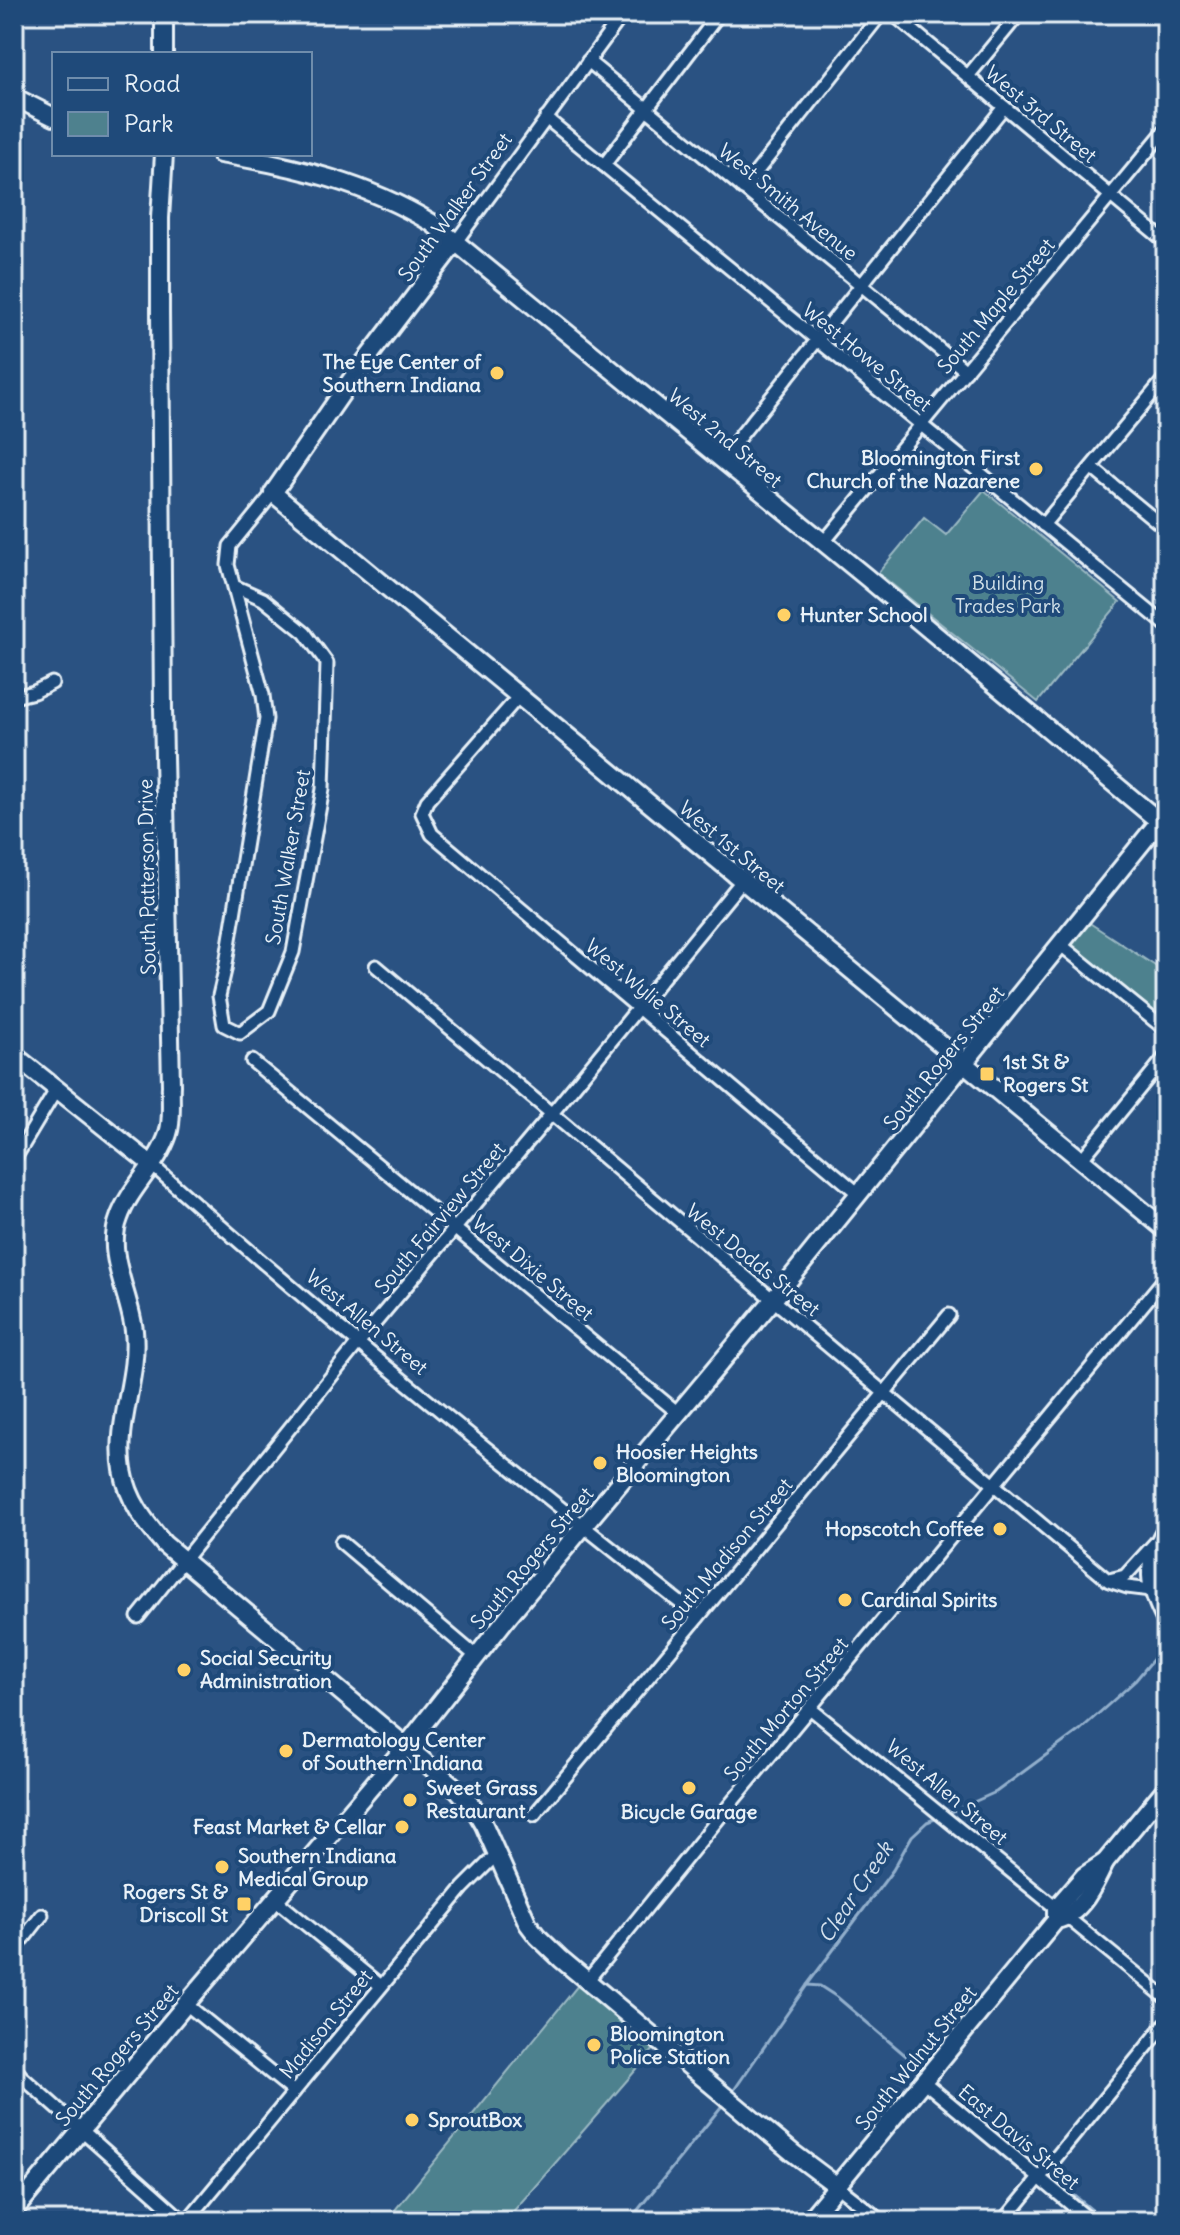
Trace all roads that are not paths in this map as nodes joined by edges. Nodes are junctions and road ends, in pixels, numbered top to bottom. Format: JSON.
{"nodes":[{"id":1,"x":164,"y":14,"type":"edge"},
{"id":2,"x":623,"y":14,"type":"edge"},
{"id":3,"x":719,"y":14,"type":"edge"},
{"id":4,"x":881,"y":14,"type":"edge"},
{"id":5,"x":893,"y":14,"type":"edge"},
{"id":6,"x":1019,"y":14,"type":"edge"},
{"id":7,"x":908,"y":18,"type":"edge"},
{"id":8,"x":164,"y":52,"type":"edge"},
{"id":9,"x":588,"y":61,"type":"junction"},
{"id":10,"x":968,"y":76,"type":"junction"},
{"id":11,"x":14,"y":97,"type":"edge"},
{"id":12,"x":1004,"y":107,"type":"junction"},
{"id":13,"x":646,"y":109,"type":"junction"},
{"id":14,"x":52,"y":116,"type":"edge"},
{"id":15,"x":546,"y":118,"type":"junction"},
{"id":16,"x":1166,"y":129,"type":"edge"},
{"id":17,"x":164,"y":156,"type":"edge"},
{"id":18,"x":231,"y":156,"type":"edge"},
{"id":19,"x":604,"y":165,"type":"junction"},
{"id":20,"x":743,"y":189,"type":"junction"},
{"id":21,"x":1111,"y":196,"type":"junction"},
{"id":22,"x":1166,"y":242,"type":"edge"},
{"id":23,"x":455,"y":243,"type":"junction"},
{"id":24,"x":861,"y":285,"type":"junction"},
{"id":25,"x":816,"y":339,"type":"junction"},
{"id":26,"x":966,"y":371,"type":"junction"},
{"id":27,"x":1166,"y":377,"type":"edge"},
{"id":28,"x":922,"y":425,"type":"junction"},
{"id":29,"x":721,"y":460,"type":"junction"},
{"id":30,"x":1092,"y":468,"type":"junction"},
{"id":31,"x":273,"y":493,"type":"junction"},
{"id":32,"x":1043,"y":525,"type":"junction"},
{"id":33,"x":1166,"y":529,"type":"edge"},
{"id":34,"x":823,"y":543,"type":"junction"},
{"id":35,"x":234,"y":586,"type":"junction"},
{"id":36,"x":1166,"y":625,"type":"edge"},
{"id":37,"x":52,"y":683,"type":"dead end"},
{"id":38,"x":519,"y":696,"type":"junction"},
{"id":39,"x":14,"y":697,"type":"edge"},
{"id":40,"x":1164,"y":820,"type":"edge"},
{"id":41,"x":741,"y":882,"type":"junction"},
{"id":42,"x":1061,"y":945,"type":"junction"},
{"id":43,"x":376,"y":966,"type":"dead end"},
{"id":44,"x":638,"y":1009,"type":"junction"},
{"id":45,"x":1166,"y":1030,"type":"edge"},
{"id":46,"x":14,"y":1055,"type":"edge"},
{"id":47,"x":1166,"y":1056,"type":"edge"},
{"id":48,"x":252,"y":1061,"type":"dead end"},
{"id":49,"x":964,"y":1065,"type":"junction"},
{"id":50,"x":56,"y":1090,"type":"junction"},
{"id":51,"x":552,"y":1114,"type":"junction"},
{"id":52,"x":14,"y":1160,"type":"edge"},
{"id":53,"x":1081,"y":1160,"type":"junction"},
{"id":54,"x":152,"y":1165,"type":"junction"},
{"id":55,"x":860,"y":1195,"type":"junction"},
{"id":56,"x":455,"y":1227,"type":"junction"},
{"id":57,"x":1166,"y":1230,"type":"edge"},
{"id":58,"x":1166,"y":1277,"type":"edge"},
{"id":59,"x":773,"y":1300,"type":"junction"},
{"id":60,"x":949,"y":1315,"type":"dead end"},
{"id":61,"x":359,"y":1342,"type":"junction"},
{"id":62,"x":886,"y":1392,"type":"junction"},
{"id":63,"x":678,"y":1413,"type":"junction"},
{"id":64,"x":995,"y":1485,"type":"junction"},
{"id":65,"x":583,"y":1527,"type":"junction"},
{"id":66,"x":1165,"y":1530,"type":"edge"},
{"id":67,"x":341,"y":1542,"type":"dead end"},
{"id":68,"x":184,"y":1561,"type":"junction"},
{"id":69,"x":1109,"y":1581,"type":"junction"},
{"id":70,"x":1151,"y":1590,"type":"junction"},
{"id":71,"x":138,"y":1617,"type":"dead end"},
{"id":72,"x":698,"y":1617,"type":"junction"},
{"id":73,"x":1165,"y":1619,"type":"edge"},
{"id":74,"x":477,"y":1657,"type":"junction"},
{"id":75,"x":811,"y":1709,"type":"junction"},
{"id":76,"x":406,"y":1746,"type":"junction"},
{"id":77,"x":1163,"y":1796,"type":"edge"},
{"id":78,"x":534,"y":1815,"type":"dead end"},
{"id":79,"x":497,"y":1854,"type":"junction"},
{"id":80,"x":276,"y":1900,"type":"junction"},
{"id":81,"x":42,"y":1915,"type":"dead end"},
{"id":82,"x":1060,"y":1915,"type":"junction"},
{"id":83,"x":14,"y":1951,"type":"edge"},
{"id":84,"x":587,"y":1981,"type":"junction"},
{"id":85,"x":381,"y":1986,"type":"junction"},
{"id":86,"x":1166,"y":1998,"type":"edge"},
{"id":87,"x":186,"y":2004,"type":"junction"},
{"id":88,"x":1166,"y":2023,"type":"edge"},
{"id":89,"x":14,"y":2067,"type":"edge"},
{"id":90,"x":923,"y":2081,"type":"junction"},
{"id":91,"x":294,"y":2092,"type":"junction"},
{"id":92,"x":80,"y":2130,"type":"junction"},
{"id":93,"x":1039,"y":2177,"type":"junction"},
{"id":94,"x":837,"y":2186,"type":"junction"},
{"id":95,"x":14,"y":2211,"type":"edge"},
{"id":96,"x":186,"y":2221,"type":"edge"},
{"id":97,"x":808,"y":2221,"type":"edge"},
{"id":98,"x":882,"y":2221,"type":"edge"},
{"id":99,"x":1004,"y":2221,"type":"edge"},
{"id":100,"x":1091,"y":2221,"type":"edge"}],
"edges":[{"from":1,"to":8,"type":"street"},
{"from":2,"to":9,"type":"street","name":"South Walker Street"},
{"from":3,"to":13,"type":"street"},
{"from":4,"to":20,"type":"street"},
{"from":5,"to":7,"type":"street","name":"West 3rd Street"},
{"from":6,"to":10,"type":"street"},
{"from":7,"to":10,"type":"street","name":"West 3rd Street"},
{"from":9,"to":13,"type":"street","name":"West Smith Avenue"},
{"from":9,"to":15,"type":"street","name":"South Walker Street"},
{"from":10,"to":12,"type":"street","name":"West 3rd Street"},
{"from":11,"to":14,"type":"street"},
{"from":12,"to":21,"type":"street","name":"West 3rd Street"},
{"from":12,"to":24,"type":"street"},
{"from":13,"to":19,"type":"street"},
{"from":13,"to":20,"type":"street","name":"West Smith Avenue"},
{"from":15,"to":19,"type":"street","name":"West Howe Street"},
{"from":15,"to":23,"type":"street","name":"South Walker Street"},
{"from":16,"to":21,"type":"street","name":"South Maple Street"},
{"from":17,"to":54,"type":"street","name":"South Patterson Drive"},
{"from":18,"to":23,"type":"street","name":"West 2nd Street"},
{"from":19,"to":25,"type":"street","name":"West Howe Street"},
{"from":20,"to":24,"type":"street","name":"West Smith Avenue"},
{"from":21,"to":22,"type":"street","name":"West 3rd Street"},
{"from":21,"to":26,"type":"street","name":"South Maple Street"},
{"from":23,"to":29,"type":"street","name":"West 2nd Street"},
{"from":23,"to":31,"type":"street","name":"South Walker Street"},
{"from":24,"to":25,"type":"street"},
{"from":24,"to":26,"type":"street","name":"West Smith Avenue"},
{"from":25,"to":28,"type":"street","name":"West Howe Street"},
{"from":25,"to":29,"type":"street"},
{"from":26,"to":28,"type":"street","name":"South Maple Street"},
{"from":27,"to":30,"type":"street"},
{"from":28,"to":32,"type":"street","name":"West Howe Street"},
{"from":28,"to":34,"type":"street","name":"South Maple Street"},
{"from":29,"to":34,"type":"street","name":"West 2nd Street"},
{"from":30,"to":32,"type":"street"},
{"from":30,"to":33,"type":"street"},
{"from":31,"to":35,"type":"street","name":"South Walker Street"},
{"from":31,"to":38,"type":"street","name":"West 1st Street"},
{"from":32,"to":36,"type":"street","name":"West Howe Street"},
{"from":34,"to":40,"type":"street","name":"West 2nd Street"},
{"from":35,"to":35,"type":"street","name":"South Walker Street"},
{"from":37,"to":39,"type":"street"},
{"from":38,"to":41,"type":"street","name":"West 1st Street"},
{"from":38,"to":44,"type":"street","name":"West Wylie Street"},
{"from":40,"to":42,"type":"street","name":"South Rogers Street"},
{"from":41,"to":44,"type":"street","name":"South Fairview Street"},
{"from":41,"to":49,"type":"street","name":"West 1st Street"},
{"from":42,"to":45,"type":"street"},
{"from":42,"to":49,"type":"street","name":"South Rogers Street"},
{"from":43,"to":51,"type":"street","name":"West Dodds Street"},
{"from":44,"to":51,"type":"street","name":"South Fairview Street"},
{"from":44,"to":55,"type":"street","name":"West Wylie Street"},
{"from":46,"to":50,"type":"street","name":"West Allen Street"},
{"from":47,"to":53,"type":"street"},
{"from":48,"to":56,"type":"street","name":"West Dixie Street"},
{"from":49,"to":53,"type":"street","name":"West 1st Street"},
{"from":49,"to":55,"type":"street","name":"South Rogers Street"},
{"from":50,"to":52,"type":"street"},
{"from":50,"to":54,"type":"street","name":"West Allen Street"},
{"from":51,"to":56,"type":"street","name":"South Fairview Street"},
{"from":51,"to":59,"type":"street","name":"West Dodds Street"},
{"from":53,"to":57,"type":"street","name":"West 1st Street"},
{"from":54,"to":61,"type":"street","name":"West Allen Street"},
{"from":54,"to":68,"type":"street","name":"South Patterson Drive"},
{"from":55,"to":59,"type":"street","name":"South Rogers Street"},
{"from":56,"to":61,"type":"street","name":"South Fairview Street"},
{"from":56,"to":63,"type":"street","name":"West Dixie Street"},
{"from":58,"to":64,"type":"street","name":"South Morton Street"},
{"from":59,"to":62,"type":"street","name":"West Dodds Street"},
{"from":59,"to":63,"type":"street","name":"South Rogers Street"},
{"from":60,"to":62,"type":"street","name":"South Madison Street"},
{"from":61,"to":65,"type":"street","name":"West Allen Street"},
{"from":61,"to":68,"type":"street","name":"South Fairview Street"},
{"from":62,"to":64,"type":"street","name":"West Dodds Street"},
{"from":62,"to":72,"type":"street","name":"South Madison Street"},
{"from":63,"to":65,"type":"street","name":"South Rogers Street"},
{"from":64,"to":69,"type":"street","name":"West Dodds Street"},
{"from":64,"to":75,"type":"street","name":"South Morton Street"},
{"from":65,"to":72,"type":"street","name":"West Allen Street"},
{"from":65,"to":74,"type":"street","name":"South Rogers Street"},
{"from":66,"to":69,"type":"street"},
{"from":66,"to":70,"type":"street"},
{"from":67,"to":74,"type":"street"},
{"from":68,"to":71,"type":"street","name":"South Fairview Street"},
{"from":68,"to":76,"type":"street","name":"South Patterson Drive"},
{"from":69,"to":70,"type":"street","name":"West Dodds Street"},
{"from":70,"to":73,"type":"street"},
{"from":72,"to":78,"type":"street","name":"South Madison Street"},
{"from":74,"to":76,"type":"street","name":"South Rogers Street"},
{"from":75,"to":82,"type":"street","name":"West Allen Street"},
{"from":75,"to":84,"type":"street","name":"South Morton Street"},
{"from":76,"to":79,"type":"street","name":"South Patterson Drive"},
{"from":76,"to":80,"type":"street","name":"South Rogers Street"},
{"from":77,"to":82,"type":"street","name":"South Walnut Street"},
{"from":79,"to":84,"type":"street","name":"South Patterson Drive"},
{"from":79,"to":85,"type":"street","name":"Madison Street"},
{"from":80,"to":85,"type":"street"},
{"from":80,"to":87,"type":"street","name":"South Rogers Street"},
{"from":81,"to":83,"type":"street"},
{"from":82,"to":86,"type":"street","name":"West Allen Street"},
{"from":82,"to":90,"type":"street","name":"South Walnut Street"},
{"from":84,"to":94,"type":"street","name":"South Patterson Drive"},
{"from":85,"to":91,"type":"street","name":"Madison Street"},
{"from":87,"to":91,"type":"street"},
{"from":87,"to":92,"type":"street","name":"South Rogers Street"},
{"from":88,"to":93,"type":"street"},
{"from":89,"to":92,"type":"street"},
{"from":90,"to":93,"type":"street","name":"East Davis Street"},
{"from":90,"to":94,"type":"street","name":"South Walnut Street"},
{"from":91,"to":96,"type":"street","name":"Madison Street"},
{"from":92,"to":95,"type":"street","name":"South Rogers Street"},
{"from":92,"to":96,"type":"street"},
{"from":93,"to":99,"type":"street"},
{"from":93,"to":100,"type":"street","name":"East Davis Street"},
{"from":94,"to":97,"type":"street","name":"South Walnut Street"},
{"from":94,"to":98,"type":"street"}]}
